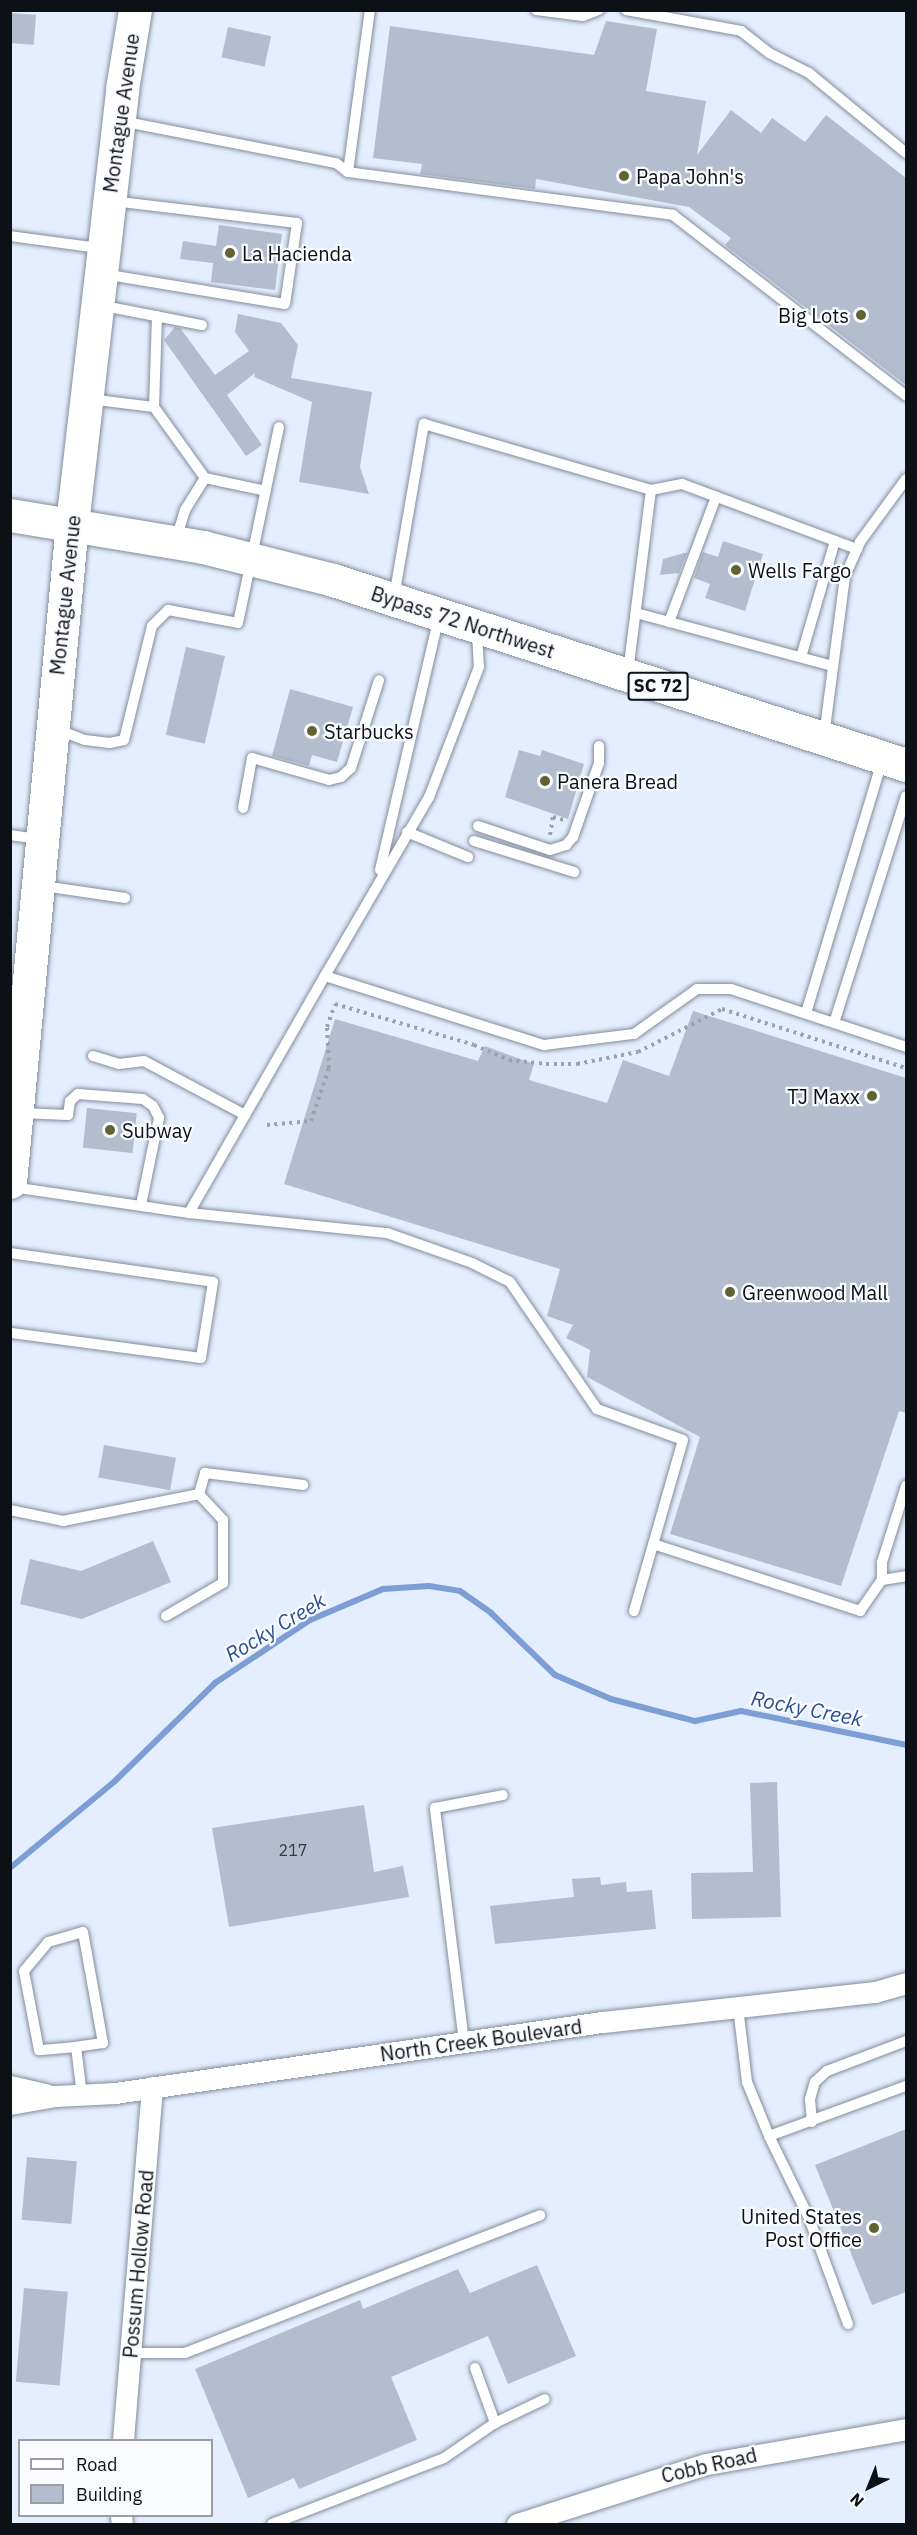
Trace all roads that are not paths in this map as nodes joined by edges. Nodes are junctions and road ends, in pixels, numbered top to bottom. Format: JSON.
{"nodes":[{"id":1,"x":135,"y":10,"type":"edge"},
{"id":2,"x":370,"y":10,"type":"edge"},
{"id":3,"x":536,"y":10,"type":"edge"},
{"id":4,"x":599,"y":10,"type":"edge"},
{"id":5,"x":626,"y":10,"type":"edge"},
{"id":6,"x":118,"y":121,"type":"junction"},
{"id":7,"x":906,"y":153,"type":"edge"},
{"id":8,"x":348,"y":172,"type":"junction"},
{"id":9,"x":108,"y":200,"type":"junction"},
{"id":10,"x":10,"y":236,"type":"edge"},
{"id":11,"x":99,"y":275,"type":"junction"},
{"id":12,"x":157,"y":316,"type":"junction"},
{"id":13,"x":202,"y":325,"type":"dead end"},
{"id":14,"x":906,"y":396,"type":"edge"},
{"id":15,"x":84,"y":398,"type":"junction"},
{"id":16,"x":154,"y":407,"type":"junction"},
{"id":17,"x":279,"y":427,"type":"dead end"},
{"id":18,"x":205,"y":478,"type":"junction"},
{"id":19,"x":906,"y":479,"type":"edge"},
{"id":20,"x":651,"y":490,"type":"junction"},
{"id":21,"x":266,"y":491,"type":"junction"},
{"id":22,"x":716,"y":497,"type":"junction"},
{"id":23,"x":10,"y":515,"type":"edge"},
{"id":24,"x":72,"y":524,"type":"junction"},
{"id":25,"x":835,"y":541,"type":"junction"},
{"id":26,"x":175,"y":542,"type":"junction"},
{"id":27,"x":857,"y":549,"type":"junction"},
{"id":28,"x":251,"y":559,"type":"junction"},
{"id":29,"x":394,"y":598,"type":"junction"},
{"id":30,"x":636,"y":613,"type":"junction"},
{"id":31,"x":440,"y":614,"type":"junction"},
{"id":32,"x":669,"y":622,"type":"junction"},
{"id":33,"x":477,"y":627,"type":"junction"},
{"id":34,"x":801,"y":657,"type":"junction"},
{"id":35,"x":834,"y":666,"type":"junction"},
{"id":36,"x":628,"y":676,"type":"junction"},
{"id":37,"x":379,"y":680,"type":"dead end"},
{"id":38,"x":52,"y":728,"type":"junction"},
{"id":39,"x":824,"y":739,"type":"junction"},
{"id":40,"x":599,"y":746,"type":"dead end"},
{"id":41,"x":895,"y":762,"type":"edge"},
{"id":42,"x":906,"y":796,"type":"edge"},
{"id":43,"x":243,"y":808,"type":"dead end"},
{"id":44,"x":478,"y":826,"type":"dead end"},
{"id":45,"x":406,"y":831,"type":"junction"},
{"id":46,"x":26,"y":837,"type":"edge"},
{"id":47,"x":474,"y":840,"type":"dead end"},
{"id":48,"x":468,"y":857,"type":"dead end"},
{"id":49,"x":574,"y":872,"type":"dead end"},
{"id":50,"x":377,"y":883,"type":"junction"},
{"id":51,"x":36,"y":885,"type":"junction"},
{"id":52,"x":125,"y":898,"type":"dead end"},
{"id":53,"x":325,"y":976,"type":"junction"},
{"id":54,"x":806,"y":1014,"type":"junction"},
{"id":55,"x":834,"y":1023,"type":"junction"},
{"id":56,"x":906,"y":1047,"type":"edge"},
{"id":57,"x":93,"y":1056,"type":"dead end"},
{"id":58,"x":245,"y":1115,"type":"junction"},
{"id":59,"x":14,"y":1120,"type":"edge"},
{"id":60,"x":10,"y":1182,"type":"edge"},
{"id":61,"x":10,"y":1187,"type":"edge"},
{"id":62,"x":141,"y":1205,"type":"junction"},
{"id":63,"x":189,"y":1214,"type":"junction"},
{"id":64,"x":10,"y":1253,"type":"edge"},
{"id":65,"x":10,"y":1333,"type":"edge"},
{"id":66,"x":303,"y":1485,"type":"dead end"},
{"id":67,"x":906,"y":1486,"type":"edge"},
{"id":68,"x":199,"y":1494,"type":"junction"},
{"id":69,"x":10,"y":1510,"type":"edge"},
{"id":70,"x":653,"y":1544,"type":"junction"},
{"id":71,"x":906,"y":1576,"type":"edge"},
{"id":72,"x":882,"y":1580,"type":"junction"},
{"id":73,"x":634,"y":1611,"type":"dead end"},
{"id":74,"x":166,"y":1616,"type":"dead end"},
{"id":75,"x":502,"y":1795,"type":"dead end"},
{"id":76,"x":906,"y":1983,"type":"edge"},
{"id":77,"x":738,"y":2007,"type":"junction"},
{"id":78,"x":906,"y":2041,"type":"edge"},
{"id":79,"x":464,"y":2042,"type":"junction"},
{"id":80,"x":76,"y":2047,"type":"junction"},
{"id":81,"x":10,"y":2086,"type":"edge"},
{"id":82,"x":906,"y":2086,"type":"edge"},
{"id":83,"x":152,"y":2087,"type":"junction"},
{"id":84,"x":82,"y":2095,"type":"junction"},
{"id":85,"x":55,"y":2096,"type":"junction"},
{"id":86,"x":10,"y":2104,"type":"edge"},
{"id":87,"x":812,"y":2122,"type":"junction"},
{"id":88,"x":769,"y":2136,"type":"junction"},
{"id":89,"x":540,"y":2216,"type":"dead end"},
{"id":90,"x":848,"y":2324,"type":"dead end"},
{"id":91,"x":130,"y":2353,"type":"junction"},
{"id":92,"x":475,"y":2368,"type":"dead end"},
{"id":93,"x":545,"y":2399,"type":"dead end"},
{"id":94,"x":495,"y":2423,"type":"junction"},
{"id":95,"x":906,"y":2429,"type":"edge"},
{"id":96,"x":123,"y":2439,"type":"edge"},
{"id":97,"x":272,"y":2524,"type":"edge"},
{"id":98,"x":521,"y":2524,"type":"edge"}],
"edges":[{"from":1,"to":6,"type":"main road","name":"Montague Avenue"},
{"from":2,"to":8,"type":"lane"},
{"from":3,"to":4,"type":"lane"},
{"from":5,"to":7,"type":"lane"},
{"from":6,"to":8,"type":"lane"},
{"from":6,"to":9,"type":"main road","name":"Montague Avenue"},
{"from":8,"to":14,"type":"lane"},
{"from":9,"to":11,"type":"main road","name":"Montague Avenue"},
{"from":9,"to":11,"type":"lane"},
{"from":10,"to":11,"type":"lane"},
{"from":11,"to":12,"type":"lane"},
{"from":11,"to":15,"type":"main road","name":"Montague Avenue"},
{"from":12,"to":13,"type":"lane"},
{"from":12,"to":16,"type":"lane"},
{"from":15,"to":16,"type":"lane"},
{"from":15,"to":24,"type":"main road","name":"Montague Avenue"},
{"from":16,"to":18,"type":"lane"},
{"from":17,"to":21,"type":"lane"},
{"from":18,"to":21,"type":"lane"},
{"from":18,"to":26,"type":"lane"},
{"from":19,"to":27,"type":"lane"},
{"from":20,"to":22,"type":"lane"},
{"from":20,"to":29,"type":"lane"},
{"from":20,"to":30,"type":"lane"},
{"from":21,"to":28,"type":"lane"},
{"from":22,"to":25,"type":"lane"},
{"from":22,"to":32,"type":"lane"},
{"from":23,"to":24,"type":"main road","name":"Bypass 72 Northwest"},
{"from":24,"to":26,"type":"main road","name":"Bypass 72 Northwest","number":"SC 72"},
{"from":24,"to":38,"type":"main road","name":"Montague Avenue"},
{"from":25,"to":27,"type":"lane"},
{"from":25,"to":34,"type":"lane"},
{"from":26,"to":28,"type":"main road","name":"Bypass 72 Northwest","number":"SC 72"},
{"from":27,"to":35,"type":"lane"},
{"from":28,"to":29,"type":"main road","name":"Bypass 72 Northwest","number":"SC 72"},
{"from":28,"to":38,"type":"lane"},
{"from":29,"to":31,"type":"main road","name":"Bypass 72 Northwest","number":"SC 72"},
{"from":30,"to":32,"type":"lane"},
{"from":30,"to":36,"type":"lane"},
{"from":31,"to":33,"type":"main road","name":"Bypass 72 Northwest","number":"SC 72"},
{"from":31,"to":50,"type":"lane"},
{"from":32,"to":34,"type":"lane"},
{"from":33,"to":36,"type":"main road","name":"Bypass 72 Northwest","number":"SC 72"},
{"from":33,"to":45,"type":"lane"},
{"from":34,"to":35,"type":"lane"},
{"from":35,"to":39,"type":"lane"},
{"from":36,"to":39,"type":"main road","name":"Bypass 72 Northwest","number":"SC 72"},
{"from":37,"to":43,"type":"lane"},
{"from":38,"to":46,"type":"main road","name":"Montague Avenue"},
{"from":39,"to":41,"type":"main road","name":"Bypass 72 Northwest","number":"SC 72"},
{"from":40,"to":44,"type":"lane"},
{"from":41,"to":54,"type":"lane"},
{"from":42,"to":55,"type":"lane"},
{"from":45,"to":48,"type":"lane"},
{"from":45,"to":50,"type":"lane"},
{"from":46,"to":51,"type":"main road","name":"Montague Avenue"},
{"from":47,"to":49,"type":"lane"},
{"from":50,"to":53,"type":"lane"},
{"from":51,"to":52,"type":"lane"},
{"from":51,"to":59,"type":"main road","name":"Montague Avenue"},
{"from":53,"to":54,"type":"lane"},
{"from":53,"to":58,"type":"lane"},
{"from":54,"to":55,"type":"lane"},
{"from":55,"to":56,"type":"lane"},
{"from":57,"to":58,"type":"lane"},
{"from":58,"to":63,"type":"lane"},
{"from":59,"to":60,"type":"main road","name":"Montague Avenue"},
{"from":59,"to":62,"type":"lane"},
{"from":61,"to":62,"type":"lane"},
{"from":62,"to":63,"type":"lane"},
{"from":63,"to":70,"type":"lane"},
{"from":64,"to":65,"type":"lane"},
{"from":66,"to":68,"type":"lane"},
{"from":67,"to":72,"type":"lane"},
{"from":68,"to":69,"type":"lane"},
{"from":68,"to":74,"type":"lane"},
{"from":70,"to":72,"type":"lane"},
{"from":70,"to":73,"type":"lane"},
{"from":71,"to":72,"type":"lane"},
{"from":75,"to":79,"type":"lane"},
{"from":76,"to":77,"type":"street","name":"North Creek Boulevard"},
{"from":77,"to":79,"type":"street","name":"North Creek Boulevard"},
{"from":77,"to":88,"type":"lane"},
{"from":78,"to":87,"type":"lane"},
{"from":79,"to":83,"type":"street","name":"North Creek Boulevard"},
{"from":80,"to":80,"type":"lane"},
{"from":80,"to":84,"type":"lane"},
{"from":81,"to":85,"type":"street","name":"North Creek Boulevard"},
{"from":82,"to":87,"type":"lane"},
{"from":83,"to":84,"type":"street","name":"North Creek Boulevard"},
{"from":83,"to":91,"type":"street","name":"Possum Hollow Road"},
{"from":84,"to":85,"type":"street","name":"North Creek Boulevard"},
{"from":85,"to":86,"type":"street","name":"North Creek Boulevard"},
{"from":87,"to":88,"type":"lane"},
{"from":88,"to":90,"type":"lane"},
{"from":89,"to":91,"type":"lane"},
{"from":91,"to":96,"type":"street","name":"Possum Hollow Road"},
{"from":92,"to":94,"type":"lane"},
{"from":93,"to":94,"type":"lane"},
{"from":94,"to":97,"type":"lane"},
{"from":95,"to":98,"type":"street","name":"Cobb Road"}]}
